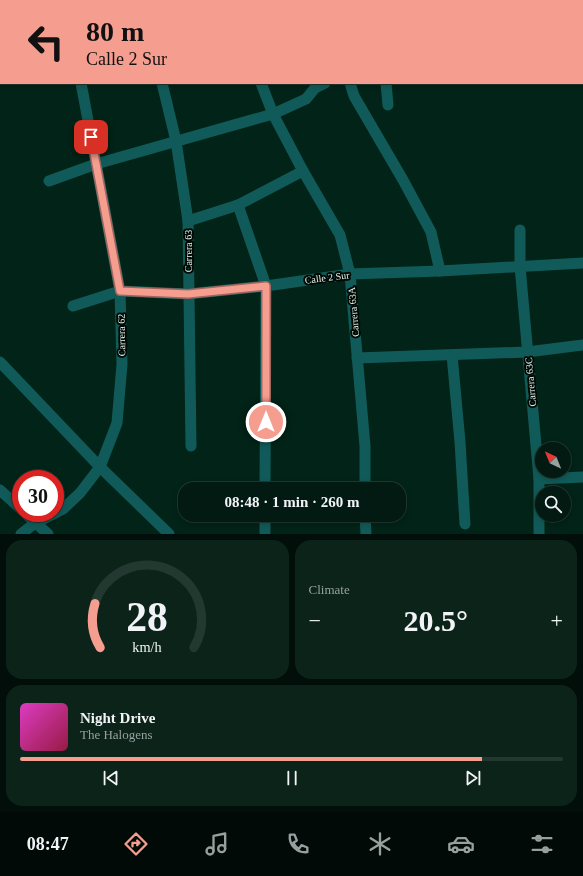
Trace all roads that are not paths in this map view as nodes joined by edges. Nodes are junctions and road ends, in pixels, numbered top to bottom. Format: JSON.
{"nodes":[{"id":1,"x":81,"y":84,"type":"edge"},
{"id":2,"x":162,"y":84,"type":"edge"},
{"id":3,"x":261,"y":84,"type":"edge"},
{"id":4,"x":322,"y":84,"type":"edge"},
{"id":5,"x":350,"y":84,"type":"edge"},
{"id":6,"x":386,"y":84,"type":"edge"},
{"id":7,"x":388,"y":105,"type":"dead end"},
{"id":8,"x":273,"y":114,"type":"junction"},
{"id":9,"x":176,"y":141,"type":"junction"},
{"id":10,"x":96,"y":164,"type":"junction"},
{"id":11,"x":302,"y":171,"type":"junction"},
{"id":12,"x":49,"y":181,"type":"dead end"},
{"id":13,"x":238,"y":205,"type":"junction"},
{"id":14,"x":188,"y":221,"type":"junction"},
{"id":15,"x":520,"y":230,"type":"dead end"},
{"id":16,"x":583,"y":263,"type":"edge"},
{"id":17,"x":520,"y":266,"type":"junction"},
{"id":18,"x":440,"y":271,"type":"junction"},
{"id":19,"x":350,"y":274,"type":"junction"},
{"id":20,"x":266,"y":286,"type":"junction"},
{"id":21,"x":120,"y":291,"type":"junction"},
{"id":22,"x":188,"y":294,"type":"junction"},
{"id":23,"x":73,"y":306,"type":"dead end"},
{"id":24,"x":583,"y":345,"type":"edge"},
{"id":25,"x":527,"y":352,"type":"junction"},
{"id":26,"x":452,"y":355,"type":"junction"},
{"id":27,"x":357,"y":358,"type":"junction"},
{"id":28,"x":0,"y":362,"type":"edge"},
{"id":29,"x":191,"y":446,"type":"dead end"},
{"id":30,"x":100,"y":467,"type":"junction"},
{"id":31,"x":583,"y":477,"type":"edge"},
{"id":32,"x":539,"y":479,"type":"junction"},
{"id":33,"x":265,"y":482,"type":"edge"},
{"id":34,"x":365,"y":482,"type":"edge"},
{"id":35,"x":0,"y":490,"type":"edge"},
{"id":36,"x":12,"y":501,"type":"edge"},
{"id":37,"x":64,"y":508,"type":"edge"},
{"id":38,"x":265,"y":522,"type":"edge"},
{"id":39,"x":365,"y":522,"type":"edge"},
{"id":40,"x":36,"y":523,"type":"joint"},
{"id":41,"x":465,"y":524,"type":"dead end"},
{"id":42,"x":21,"y":534,"type":"edge"},
{"id":43,"x":48,"y":534,"type":"edge"},
{"id":44,"x":169,"y":534,"type":"edge"},
{"id":45,"x":265,"y":534,"type":"edge"},
{"id":46,"x":366,"y":534,"type":"edge"},
{"id":47,"x":539,"y":534,"type":"edge"}],
"edges":[{"from":1,"to":10,"type":"street","name":"Carrera 62"},
{"from":2,"to":9,"type":"street","name":"Carrera 63"},
{"from":3,"to":8,"type":"street","name":"Carrera 63A"},
{"from":4,"to":8,"type":"street"},
{"from":5,"to":18,"type":"street"},
{"from":6,"to":7,"type":"street"},
{"from":8,"to":9,"type":"street"},
{"from":8,"to":11,"type":"street","name":"Carrera 63A"},
{"from":9,"to":10,"type":"street"},
{"from":9,"to":14,"type":"street","name":"Carrera 63"},
{"from":10,"to":12,"type":"street"},
{"from":10,"to":21,"type":"street","name":"Carrera 62"},
{"from":11,"to":13,"type":"street"},
{"from":11,"to":19,"type":"street","name":"Carrera 63A"},
{"from":13,"to":14,"type":"street"},
{"from":13,"to":20,"type":"street"},
{"from":14,"to":22,"type":"street","name":"Carrera 63"},
{"from":15,"to":17,"type":"street","name":"Carrera 63C"},
{"from":16,"to":17,"type":"street","name":"Calle 2 Sur"},
{"from":17,"to":18,"type":"street","name":"Calle 2 Sur"},
{"from":17,"to":25,"type":"street","name":"Carrera 63C"},
{"from":18,"to":19,"type":"street","name":"Calle 2 Sur"},
{"from":19,"to":20,"type":"street","name":"Calle 2 Sur"},
{"from":19,"to":27,"type":"street","name":"Carrera 63A"},
{"from":20,"to":22,"type":"street","name":"Calle 2 Sur"},
{"from":20,"to":33,"type":"street"},
{"from":21,"to":22,"type":"street","name":"Calle 2 Sur"},
{"from":21,"to":23,"type":"street","name":"Calle 2 Sur"},
{"from":21,"to":30,"type":"street","name":"Carrera 62"},
{"from":22,"to":29,"type":"street","name":"Carrera 63"},
{"from":24,"to":25,"type":"street"},
{"from":25,"to":26,"type":"street"},
{"from":25,"to":32,"type":"street","name":"Carrera 63C"},
{"from":26,"to":27,"type":"street"},
{"from":26,"to":41,"type":"street"},
{"from":27,"to":34,"type":"street","name":"Carrera 63A"},
{"from":28,"to":30,"type":"street"},
{"from":30,"to":37,"type":"street","name":"Carrera 62"},
{"from":30,"to":44,"type":"street"},
{"from":31,"to":32,"type":"street"},
{"from":32,"to":47,"type":"street","name":"Carrera 63C"},
{"from":35,"to":36,"type":"street"},
{"from":38,"to":45,"type":"street"},
{"from":39,"to":46,"type":"street"},
{"from":40,"to":42,"type":"street","name":"Carrera 62"},
{"from":40,"to":43,"type":"street"}]}
